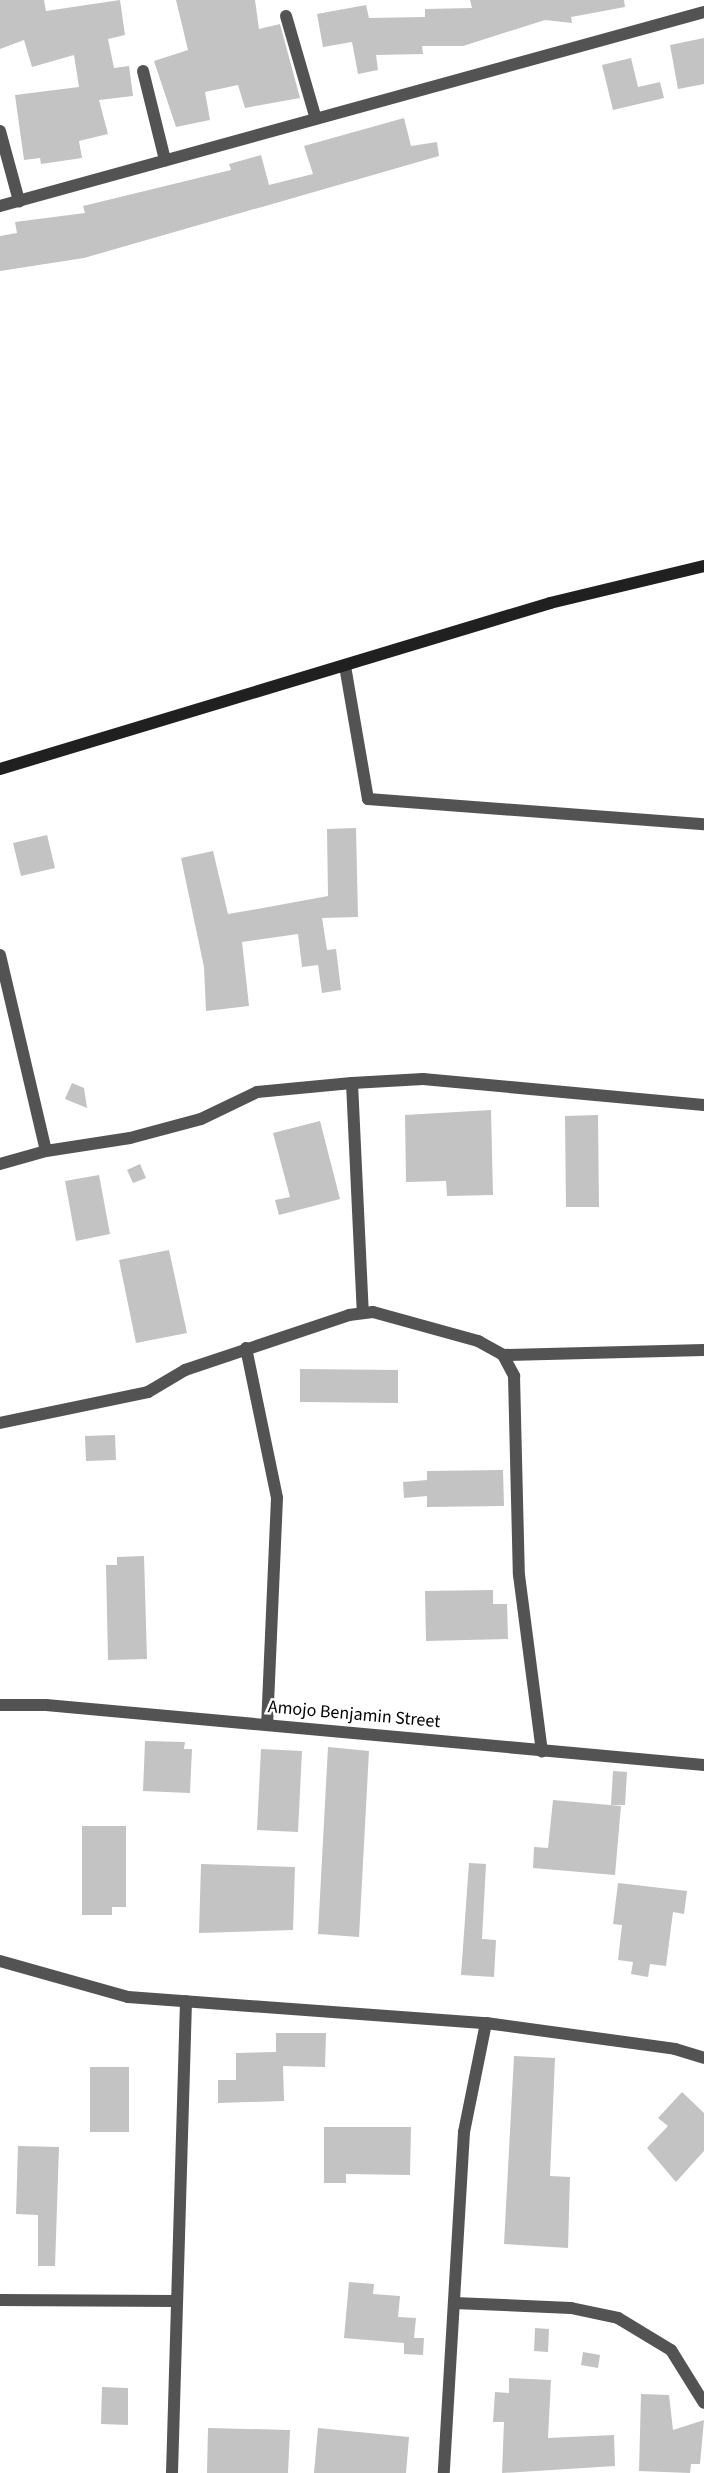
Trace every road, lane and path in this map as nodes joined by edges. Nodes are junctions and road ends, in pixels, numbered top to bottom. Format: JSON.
{"nodes":[{"id":1,"x":704,"y":12,"type":"edge"},
{"id":2,"x":286,"y":16,"type":"dead end"},
{"id":3,"x":143,"y":71,"type":"dead end"},
{"id":4,"x":316,"y":119,"type":"junction"},
{"id":5,"x":0,"y":131,"type":"edge"},
{"id":6,"x":165,"y":160,"type":"junction"},
{"id":7,"x":19,"y":201,"type":"junction"},
{"id":8,"x":0,"y":206,"type":"edge"},
{"id":9,"x":704,"y":566,"type":"edge"},
{"id":10,"x":345,"y":666,"type":"junction"},
{"id":11,"x":0,"y":769,"type":"edge"},
{"id":12,"x":704,"y":824,"type":"edge"},
{"id":13,"x":0,"y":955,"type":"edge"},
{"id":14,"x":352,"y":1083,"type":"junction"},
{"id":15,"x":704,"y":1105,"type":"edge"},
{"id":16,"x":46,"y":1151,"type":"junction"},
{"id":17,"x":0,"y":1164,"type":"edge"},
{"id":18,"x":363,"y":1313,"type":"junction"},
{"id":19,"x":246,"y":1348,"type":"junction"},
{"id":20,"x":704,"y":1350,"type":"edge"},
{"id":21,"x":503,"y":1355,"type":"junction"},
{"id":22,"x":0,"y":1423,"type":"edge"},
{"id":23,"x":0,"y":1706,"type":"edge"},
{"id":24,"x":267,"y":1725,"type":"junction"},
{"id":25,"x":542,"y":1752,"type":"junction"},
{"id":26,"x":704,"y":1765,"type":"edge"},
{"id":27,"x":0,"y":1961,"type":"edge"},
{"id":28,"x":186,"y":2001,"type":"junction"},
{"id":29,"x":486,"y":2023,"type":"junction"},
{"id":30,"x":704,"y":2058,"type":"edge"},
{"id":31,"x":0,"y":2300,"type":"edge"},
{"id":32,"x":176,"y":2301,"type":"junction"},
{"id":33,"x":454,"y":2303,"type":"junction"},
{"id":34,"x":704,"y":2403,"type":"edge"},
{"id":35,"x":172,"y":2473,"type":"edge"},
{"id":36,"x":444,"y":2473,"type":"edge"}],
"edges":[{"from":1,"to":4,"type":"street"},
{"from":2,"to":4,"type":"street"},
{"from":3,"to":6,"type":"street"},
{"from":4,"to":6,"type":"street"},
{"from":5,"to":7,"type":"street"},
{"from":6,"to":7,"type":"street"},
{"from":7,"to":8,"type":"street"},
{"from":9,"to":10,"type":"street"},
{"from":10,"to":11,"type":"street"},
{"from":10,"to":12,"type":"street"},
{"from":13,"to":16,"type":"street"},
{"from":14,"to":15,"type":"street"},
{"from":14,"to":16,"type":"street"},
{"from":14,"to":18,"type":"street"},
{"from":16,"to":17,"type":"street"},
{"from":18,"to":19,"type":"street"},
{"from":18,"to":21,"type":"street"},
{"from":19,"to":22,"type":"street"},
{"from":19,"to":24,"type":"street"},
{"from":20,"to":21,"type":"street"},
{"from":21,"to":25,"type":"street"},
{"from":23,"to":24,"type":"street","name":"Amojo Benjamin Street"},
{"from":24,"to":25,"type":"street","name":"Amojo Benjamin Street"},
{"from":25,"to":26,"type":"street","name":"Amojo Benjamin Street"},
{"from":27,"to":28,"type":"street"},
{"from":28,"to":29,"type":"street"},
{"from":28,"to":32,"type":"street"},
{"from":29,"to":30,"type":"street"},
{"from":29,"to":33,"type":"street"},
{"from":31,"to":32,"type":"street"},
{"from":32,"to":35,"type":"street"},
{"from":33,"to":34,"type":"street"},
{"from":33,"to":36,"type":"street"}]}
